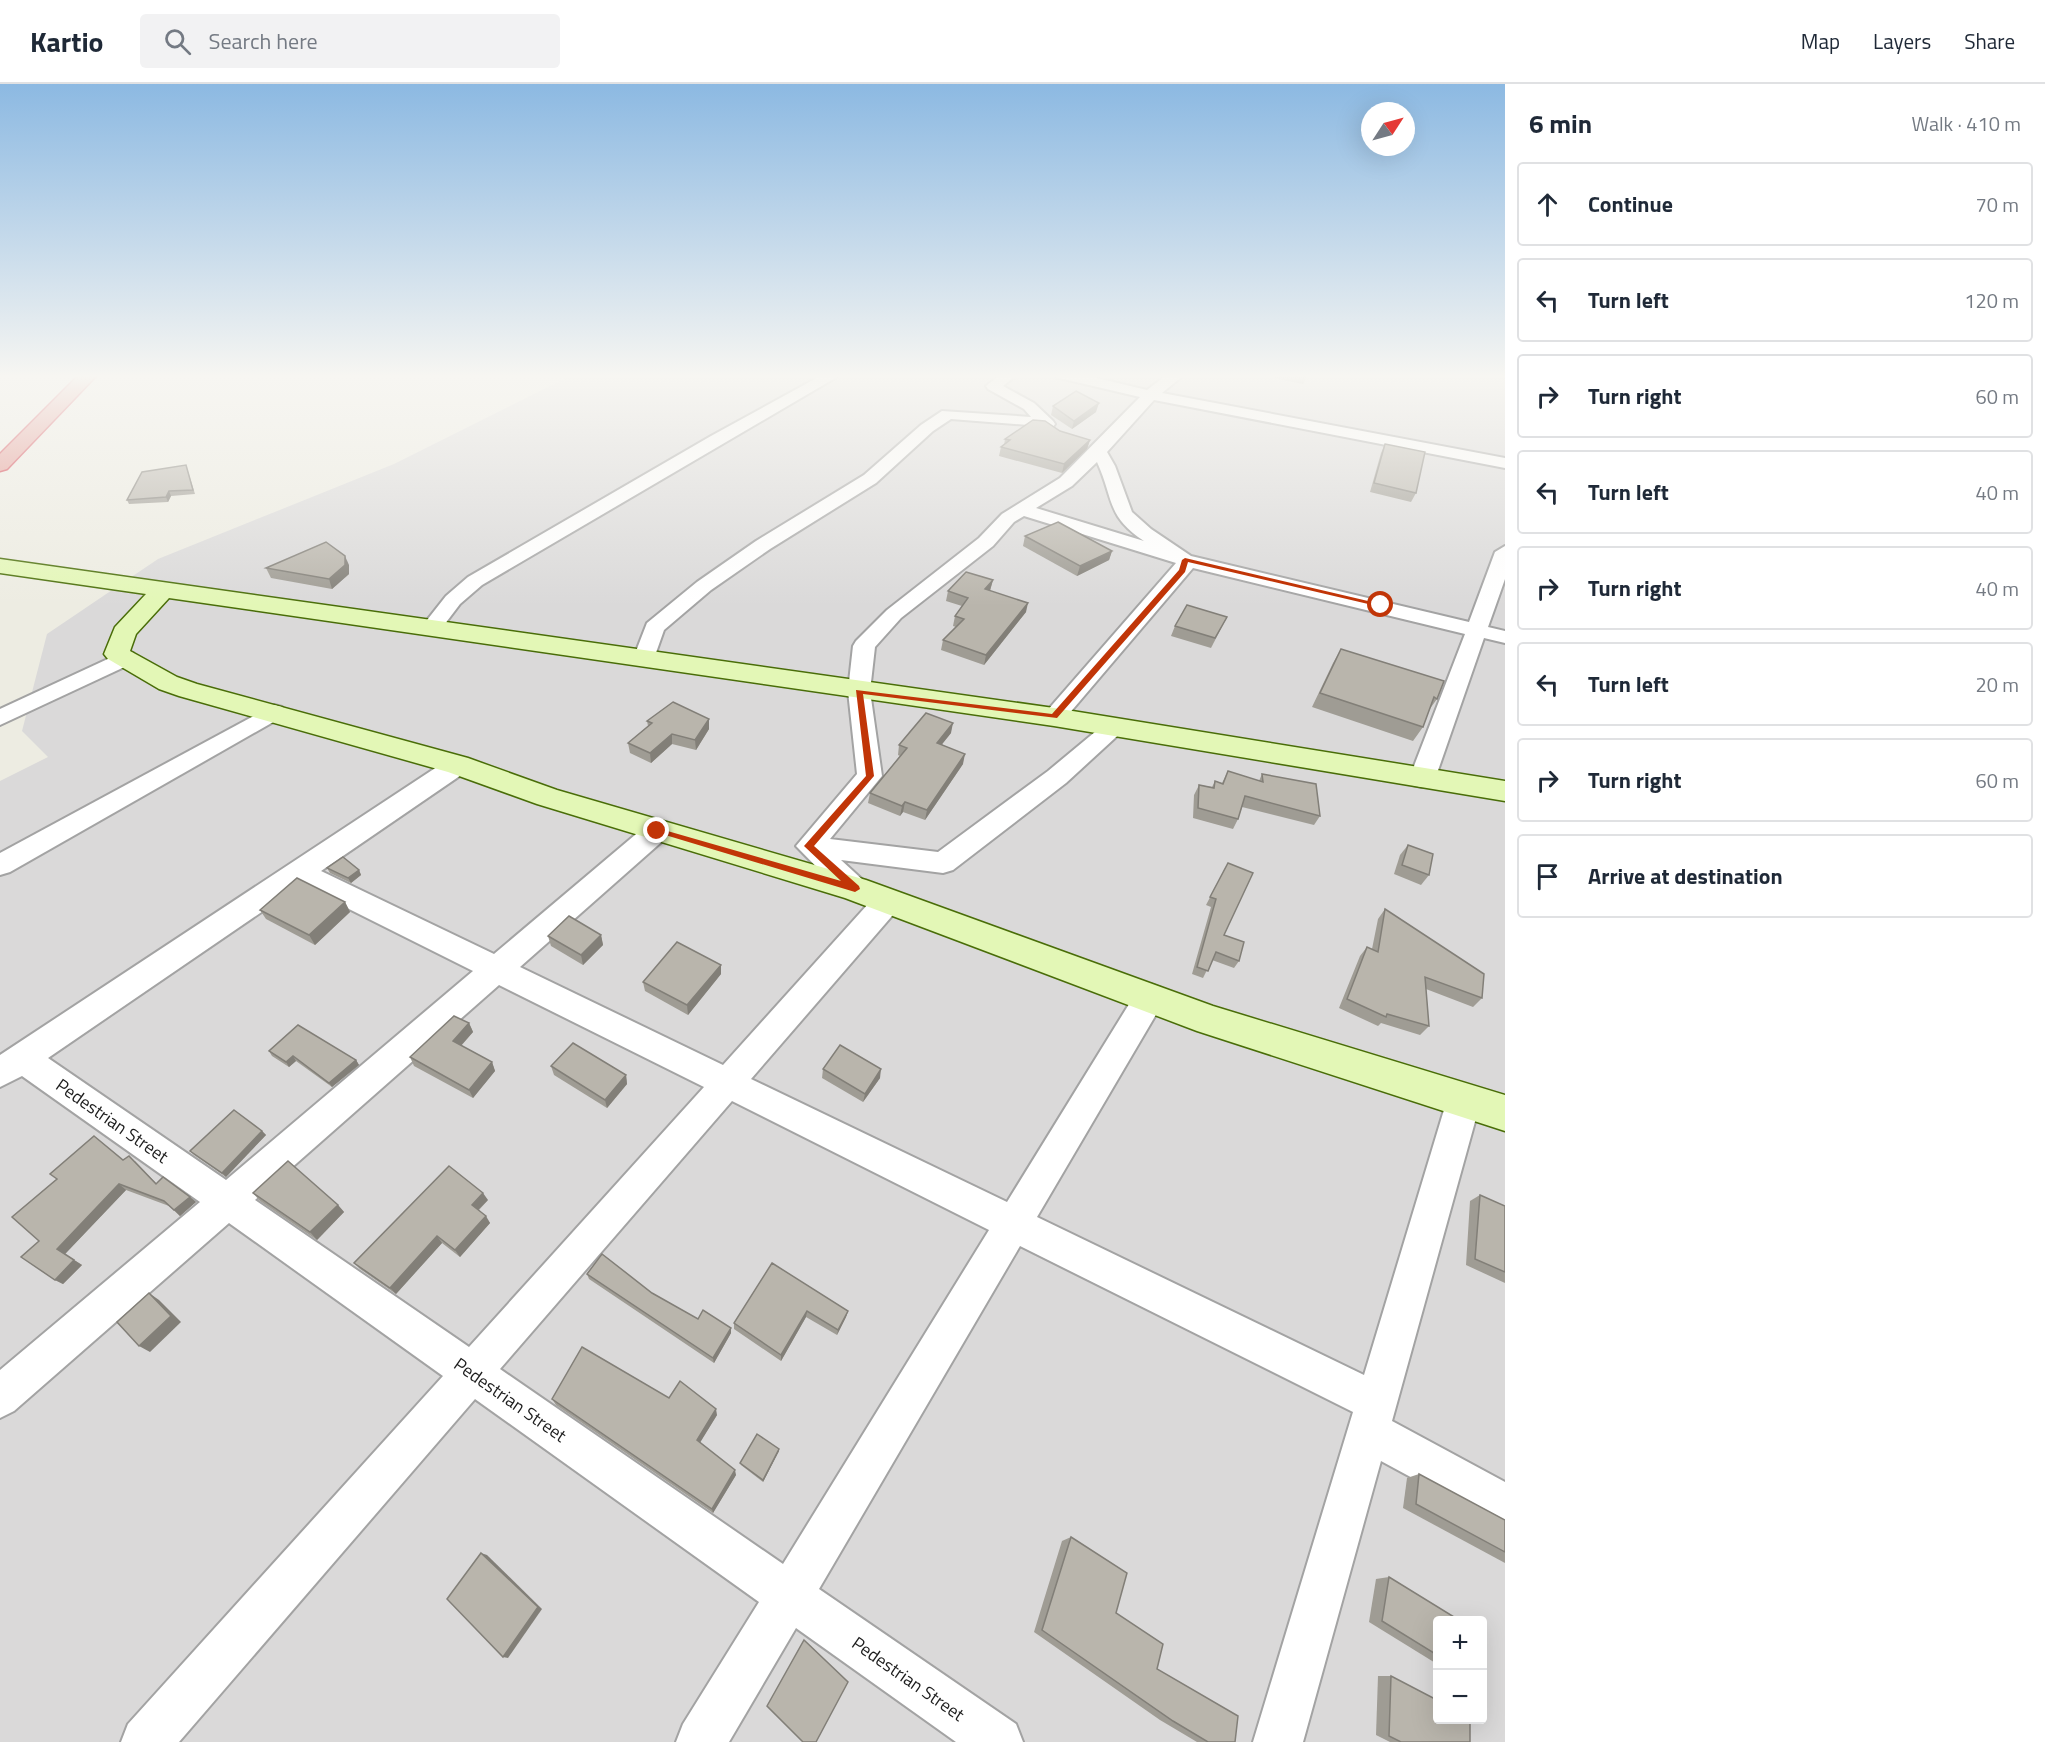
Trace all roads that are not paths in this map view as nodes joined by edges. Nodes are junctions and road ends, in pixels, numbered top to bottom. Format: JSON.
{"nodes":[{"id":1,"x":13,"y":451,"type":"edge"},
{"id":2,"x":696,"y":451,"type":"edge"},
{"id":3,"x":900,"y":451,"type":"edge"},
{"id":4,"x":1093,"y":451,"type":"edge"},
{"id":5,"x":1101,"y":451,"type":"edge"},
{"id":6,"x":1444,"y":451,"type":"edge"},
{"id":7,"x":1505,"y":463,"type":"edge"},
{"id":8,"x":0,"y":465,"type":"edge"},
{"id":9,"x":1020,"y":509,"type":"junction"},
{"id":10,"x":1505,"y":552,"type":"edge"},
{"id":11,"x":1185,"y":560,"type":"junction"},
{"id":12,"x":0,"y":566,"type":"edge"},
{"id":13,"x":163,"y":590,"type":"junction"},
{"id":14,"x":431,"y":629,"type":"junction"},
{"id":15,"x":1476,"y":630,"type":"junction"},
{"id":16,"x":1505,"y":637,"type":"edge"},
{"id":17,"x":125,"y":658,"type":"junction"},
{"id":18,"x":644,"y":659,"type":"junction"},
{"id":19,"x":859,"y":691,"type":"junction"},
{"id":20,"x":274,"y":712,"type":"junction"},
{"id":21,"x":1054,"y":717,"type":"junction"},
{"id":22,"x":0,"y":718,"type":"edge"},
{"id":23,"x":1115,"y":727,"type":"junction"},
{"id":24,"x":458,"y":765,"type":"junction"},
{"id":25,"x":1422,"y":780,"type":"junction"},
{"id":26,"x":1505,"y":791,"type":"edge"},
{"id":27,"x":657,"y":831,"type":"junction"},
{"id":28,"x":809,"y":846,"type":"junction"},
{"id":29,"x":0,"y":865,"type":"edge"},
{"id":30,"x":299,"y":872,"type":"junction"},
{"id":31,"x":872,"y":895,"type":"junction"},
{"id":32,"x":496,"y":969,"type":"junction"},
{"id":33,"x":1150,"y":998,"type":"junction"},
{"id":34,"x":11,"y":1065,"type":"edge"},
{"id":35,"x":728,"y":1083,"type":"junction"},
{"id":36,"x":1464,"y":1100,"type":"junction"},
{"id":37,"x":1505,"y":1113,"type":"edge"},
{"id":38,"x":227,"y":1202,"type":"junction"},
{"id":39,"x":1013,"y":1223,"type":"junction"},
{"id":40,"x":472,"y":1373,"type":"junction"},
{"id":41,"x":0,"y":1397,"type":"edge"},
{"id":42,"x":1372,"y":1417,"type":"junction"},
{"id":43,"x":1505,"y":1506,"type":"edge"},
{"id":44,"x":789,"y":1595,"type":"junction"},
{"id":45,"x":146,"y":1742,"type":"edge"},
{"id":46,"x":701,"y":1742,"type":"edge"},
{"id":47,"x":998,"y":1742,"type":"edge"},
{"id":48,"x":1278,"y":1742,"type":"edge"}],
"edges":[{"from":1,"to":8,"type":"highway"},
{"from":2,"to":14,"type":"street"},
{"from":3,"to":18,"type":"street"},
{"from":4,"to":9,"type":"street"},
{"from":5,"to":11,"type":"street"},
{"from":6,"to":7,"type":"street"},
{"from":9,"to":11,"type":"street"},
{"from":9,"to":19,"type":"street"},
{"from":10,"to":15,"type":"street"},
{"from":11,"to":15,"type":"street"},
{"from":11,"to":21,"type":"street"},
{"from":12,"to":13,"type":"main road"},
{"from":13,"to":14,"type":"main road"},
{"from":13,"to":17,"type":"main road"},
{"from":14,"to":18,"type":"main road"},
{"from":15,"to":16,"type":"street"},
{"from":15,"to":25,"type":"street"},
{"from":17,"to":20,"type":"main road"},
{"from":17,"to":22,"type":"street"},
{"from":18,"to":19,"type":"main road"},
{"from":19,"to":21,"type":"main road"},
{"from":19,"to":28,"type":"street"},
{"from":20,"to":24,"type":"main road"},
{"from":20,"to":29,"type":"street"},
{"from":21,"to":23,"type":"main road"},
{"from":23,"to":25,"type":"main road"},
{"from":23,"to":28,"type":"street"},
{"from":24,"to":27,"type":"main road"},
{"from":24,"to":30,"type":"street"},
{"from":25,"to":26,"type":"main road"},
{"from":27,"to":31,"type":"main road"},
{"from":27,"to":32,"type":"street"},
{"from":28,"to":31,"type":"street"},
{"from":30,"to":32,"type":"street"},
{"from":30,"to":34,"type":"street"},
{"from":31,"to":33,"type":"main road"},
{"from":31,"to":35,"type":"street"},
{"from":32,"to":35,"type":"street"},
{"from":32,"to":38,"type":"street"},
{"from":33,"to":36,"type":"main road"},
{"from":33,"to":39,"type":"street"},
{"from":34,"to":38,"type":"street","name":"Pedestrian Street"},
{"from":35,"to":39,"type":"street"},
{"from":35,"to":40,"type":"street"},
{"from":36,"to":37,"type":"main road"},
{"from":36,"to":42,"type":"street"},
{"from":38,"to":40,"type":"street","name":"Pedestrian Street"},
{"from":38,"to":41,"type":"street"},
{"from":39,"to":42,"type":"street"},
{"from":39,"to":44,"type":"street"},
{"from":40,"to":44,"type":"street","name":"Pedestrian Street"},
{"from":40,"to":45,"type":"street"},
{"from":42,"to":43,"type":"street"},
{"from":42,"to":48,"type":"street"},
{"from":44,"to":46,"type":"street"},
{"from":44,"to":47,"type":"street","name":"Pedestrian Street"}]}
